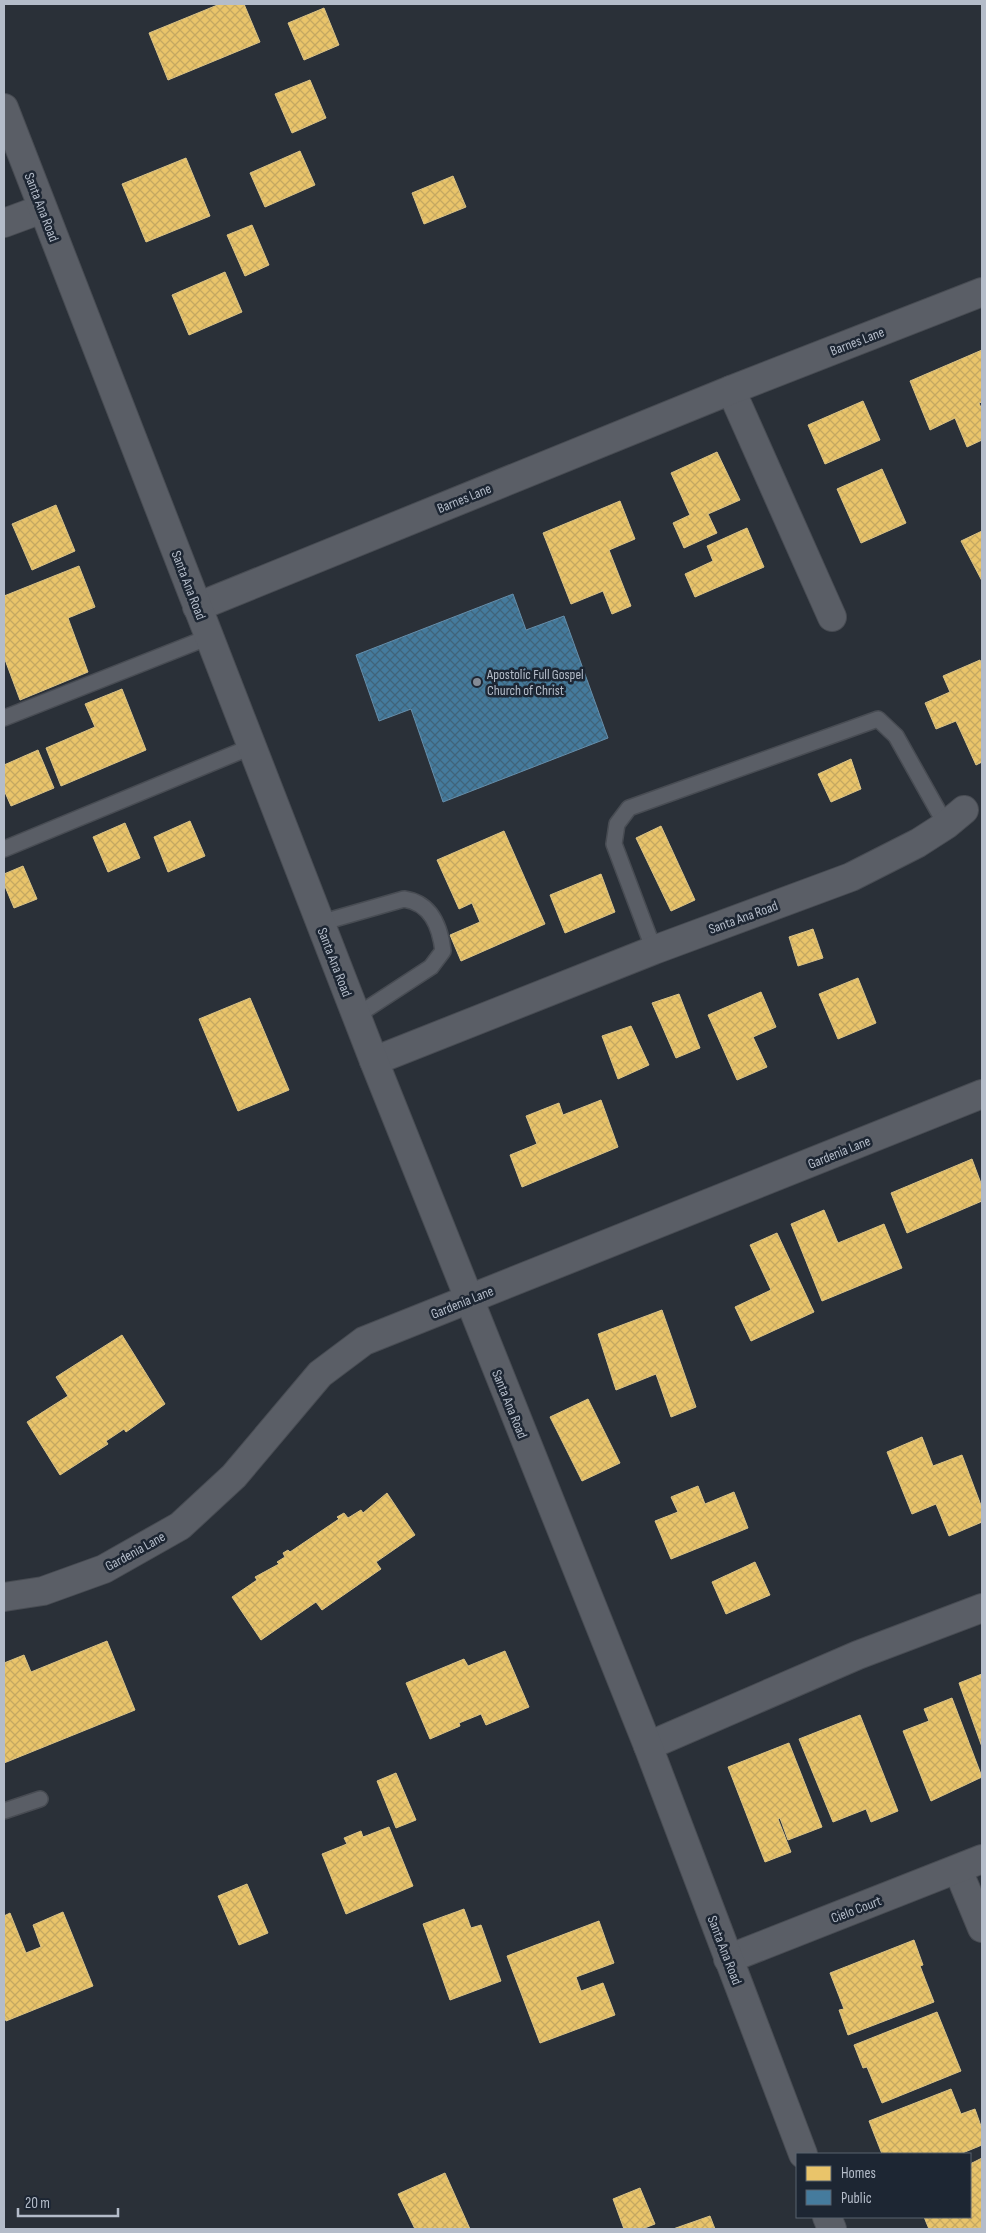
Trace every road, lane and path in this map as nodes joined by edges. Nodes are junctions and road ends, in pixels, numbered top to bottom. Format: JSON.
{"nodes":[{"id":1,"x":4,"y":108,"type":"edge"},
{"id":2,"x":42,"y":209,"type":"junction"},
{"id":3,"x":4,"y":223,"type":"edge"},
{"id":4,"x":982,"y":292,"type":"edge"},
{"id":5,"x":731,"y":390,"type":"junction"},
{"id":6,"x":197,"y":606,"type":"junction"},
{"id":7,"x":832,"y":617,"type":"dead end"},
{"id":8,"x":209,"y":636,"type":"junction"},
{"id":9,"x":4,"y":718,"type":"edge"},
{"id":10,"x":253,"y":746,"type":"junction"},
{"id":11,"x":955,"y":818,"type":"joint"},
{"id":12,"x":4,"y":848,"type":"edge"},
{"id":13,"x":320,"y":922,"type":"junction"},
{"id":14,"x":654,"y":950,"type":"junction"},
{"id":15,"x":356,"y":1016,"type":"junction"},
{"id":16,"x":374,"y":1061,"type":"junction"},
{"id":17,"x":982,"y":1094,"type":"edge"},
{"id":18,"x":469,"y":1300,"type":"junction"},
{"id":19,"x":4,"y":1597,"type":"edge"},
{"id":20,"x":982,"y":1608,"type":"edge"},
{"id":21,"x":648,"y":1746,"type":"junction"},
{"id":22,"x":40,"y":1799,"type":"dead end"},
{"id":23,"x":4,"y":1811,"type":"edge"},
{"id":24,"x":970,"y":1864,"type":"edge"},
{"id":25,"x":982,"y":1928,"type":"edge"},
{"id":26,"x":728,"y":1959,"type":"junction"},
{"id":27,"x":803,"y":2153,"type":"edge"}],
"edges":[{"from":1,"to":2,"type":"street","name":"Santa Ana Road"},
{"from":2,"to":3,"type":"street"},
{"from":2,"to":6,"type":"street","name":"Santa Ana Road"},
{"from":4,"to":5,"type":"street","name":"Barnes Lane"},
{"from":5,"to":6,"type":"street","name":"Barnes Lane"},
{"from":5,"to":7,"type":"street"},
{"from":6,"to":8,"type":"street","name":"Santa Ana Road"},
{"from":8,"to":9,"type":"lane"},
{"from":8,"to":10,"type":"street","name":"Santa Ana Road"},
{"from":10,"to":12,"type":"lane"},
{"from":10,"to":13,"type":"street","name":"Santa Ana Road"},
{"from":11,"to":14,"type":"street","name":"Santa Ana Road"},
{"from":11,"to":14,"type":"lane"},
{"from":13,"to":15,"type":"street","name":"Santa Ana Road"},
{"from":13,"to":15,"type":"lane"},
{"from":14,"to":16,"type":"street","name":"Santa Ana Road"},
{"from":15,"to":16,"type":"street","name":"Santa Ana Road"},
{"from":16,"to":18,"type":"street","name":"Santa Ana Road"},
{"from":17,"to":18,"type":"street","name":"Gardenia Lane"},
{"from":18,"to":19,"type":"street","name":"Gardenia Lane"},
{"from":18,"to":21,"type":"street","name":"Santa Ana Road"},
{"from":20,"to":21,"type":"street"},
{"from":21,"to":26,"type":"street","name":"Santa Ana Road"},
{"from":22,"to":23,"type":"lane"},
{"from":24,"to":25,"type":"street"},
{"from":24,"to":26,"type":"street","name":"Cielo Court"},
{"from":26,"to":27,"type":"street","name":"Santa Ana Road"}]}
